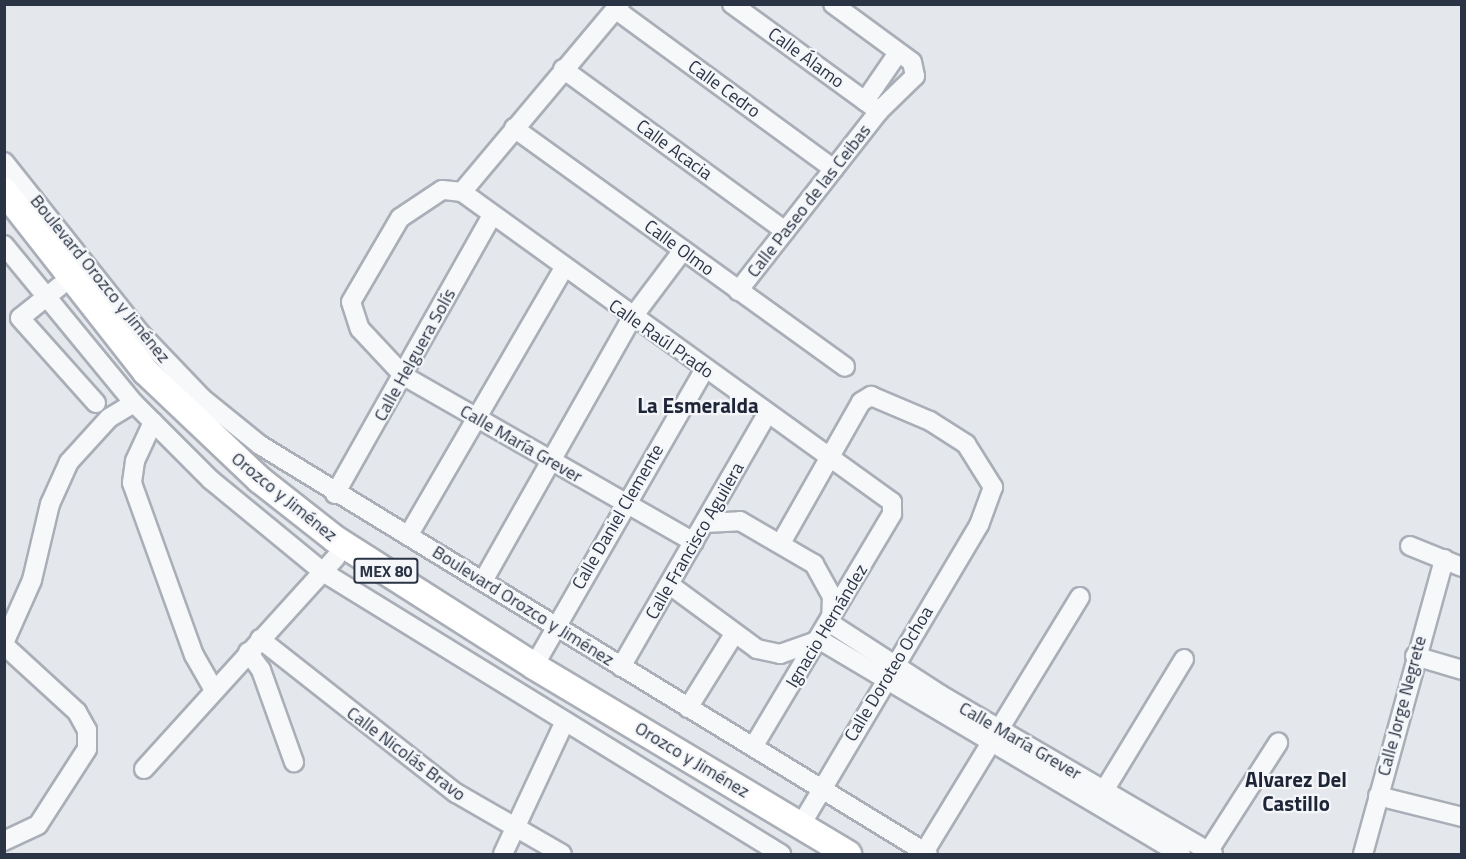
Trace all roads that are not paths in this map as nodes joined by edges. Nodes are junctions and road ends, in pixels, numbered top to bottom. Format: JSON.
{"nodes":[{"id":1,"x":732,"y":4,"type":"edge"},
{"id":2,"x":833,"y":4,"type":"edge"},
{"id":3,"x":617,"y":7,"type":"edge"},
{"id":4,"x":905,"y":58,"type":"junction"},
{"id":5,"x":563,"y":69,"type":"junction"},
{"id":6,"x":872,"y":106,"type":"junction"},
{"id":7,"x":514,"y":128,"type":"junction"},
{"id":8,"x":4,"y":162,"type":"edge"},
{"id":9,"x":834,"y":169,"type":"junction"},
{"id":10,"x":4,"y":191,"type":"edge"},
{"id":11,"x":462,"y":192,"type":"junction"},
{"id":12,"x":492,"y":214,"type":"junction"},
{"id":13,"x":4,"y":216,"type":"edge"},
{"id":14,"x":785,"y":231,"type":"junction"},
{"id":15,"x":4,"y":245,"type":"edge"},
{"id":16,"x":683,"y":250,"type":"junction"},
{"id":17,"x":27,"y":259,"type":"junction"},
{"id":18,"x":563,"y":270,"type":"junction"},
{"id":19,"x":53,"y":291,"type":"junction"},
{"id":20,"x":738,"y":291,"type":"junction"},
{"id":21,"x":632,"y":318,"type":"junction"},
{"id":22,"x":139,"y":332,"type":"junction"},
{"id":23,"x":844,"y":367,"type":"dead end"},
{"id":24,"x":704,"y":369,"type":"junction"},
{"id":25,"x":146,"y":372,"type":"junction"},
{"id":26,"x":404,"y":376,"type":"junction"},
{"id":27,"x":96,"y":403,"type":"dead end"},
{"id":28,"x":134,"y":403,"type":"junction"},
{"id":29,"x":767,"y":414,"type":"junction"},
{"id":30,"x":477,"y":420,"type":"junction"},
{"id":31,"x":153,"y":422,"type":"junction"},
{"id":32,"x":549,"y":460,"type":"junction"},
{"id":33,"x":831,"y":460,"type":"junction"},
{"id":34,"x":335,"y":494,"type":"junction"},
{"id":35,"x":625,"y":502,"type":"junction"},
{"id":36,"x":892,"y":502,"type":"joint"},
{"id":37,"x":705,"y":523,"type":"junction"},
{"id":38,"x":408,"y":536,"type":"junction"},
{"id":39,"x":694,"y":542,"type":"junction"},
{"id":40,"x":781,"y":543,"type":"junction"},
{"id":41,"x":1410,"y":546,"type":"dead end"},
{"id":42,"x":1444,"y":559,"type":"junction"},
{"id":43,"x":329,"y":565,"type":"junction"},
{"id":44,"x":1461,"y":567,"type":"edge"},
{"id":45,"x":483,"y":581,"type":"junction"},
{"id":46,"x":670,"y":585,"type":"junction"},
{"id":47,"x":1080,"y":597,"type":"dead end"},
{"id":48,"x":831,"y":621,"type":"junction"},
{"id":49,"x":556,"y":627,"type":"junction"},
{"id":50,"x":734,"y":634,"type":"junction"},
{"id":51,"x":820,"y":640,"type":"junction"},
{"id":52,"x":4,"y":644,"type":"edge"},
{"id":53,"x":254,"y":646,"type":"junction"},
{"id":54,"x":1415,"y":656,"type":"junction"},
{"id":55,"x":1184,"y":659,"type":"dead end"},
{"id":56,"x":534,"y":666,"type":"junction"},
{"id":57,"x":621,"y":667,"type":"junction"},
{"id":58,"x":1461,"y":670,"type":"edge"},
{"id":59,"x":890,"y":672,"type":"junction"},
{"id":60,"x":214,"y":690,"type":"junction"},
{"id":61,"x":688,"y":708,"type":"junction"},
{"id":62,"x":564,"y":723,"type":"junction"},
{"id":63,"x":995,"y":736,"type":"junction"},
{"id":64,"x":1278,"y":743,"type":"dead end"},
{"id":65,"x":753,"y":747,"type":"junction"},
{"id":66,"x":294,"y":762,"type":"dead end"},
{"id":67,"x":144,"y":769,"type":"dead end"},
{"id":68,"x":820,"y":786,"type":"junction"},
{"id":69,"x":1105,"y":789,"type":"junction"},
{"id":70,"x":1378,"y":796,"type":"junction"},
{"id":71,"x":1461,"y":818,"type":"edge"},
{"id":72,"x":801,"y":825,"type":"junction"},
{"id":73,"x":515,"y":829,"type":"junction"},
{"id":74,"x":4,"y":841,"type":"edge"},
{"id":75,"x":1211,"y":853,"type":"edge"},
{"id":76,"x":925,"y":854,"type":"edge"},
{"id":77,"x":503,"y":855,"type":"edge"},
{"id":78,"x":562,"y":855,"type":"edge"},
{"id":79,"x":781,"y":855,"type":"edge"},
{"id":80,"x":817,"y":855,"type":"edge"},
{"id":81,"x":848,"y":855,"type":"edge"},
{"id":82,"x":1181,"y":855,"type":"edge"},
{"id":83,"x":1363,"y":855,"type":"edge"}],
"edges":[{"from":1,"to":6,"type":"street","name":"Calle Álamo"},
{"from":2,"to":4,"type":"street"},
{"from":3,"to":5,"type":"street"},
{"from":3,"to":9,"type":"street","name":"Calle Cedro"},
{"from":4,"to":6,"type":"street"},
{"from":4,"to":6,"type":"street"},
{"from":5,"to":7,"type":"street"},
{"from":5,"to":14,"type":"street","name":"Calle Acacia"},
{"from":6,"to":9,"type":"street","name":"Calle Paseo de las Ceibas"},
{"from":7,"to":11,"type":"street"},
{"from":7,"to":16,"type":"street","name":"Calle Olmo"},
{"from":8,"to":22,"type":"street","name":"Boulevard Orozco y Jiménez","number":"MEX 80"},
{"from":9,"to":14,"type":"street","name":"Calle Paseo de las Ceibas"},
{"from":10,"to":25,"type":"highway","name":"Orozco y Jiménez","number":"MEX 80"},
{"from":11,"to":12,"type":"street","name":"Calle Raúl Prado"},
{"from":11,"to":26,"type":"street","name":"Calle María Grever"},
{"from":12,"to":18,"type":"street","name":"Calle Raúl Prado"},
{"from":12,"to":26,"type":"street","name":"Calle Helguera Solís"},
{"from":13,"to":17,"type":"highway","name":"Orozco y Jiménez","number":"MEX 80"},
{"from":14,"to":20,"type":"street","name":"Calle Paseo de las Ceibas"},
{"from":15,"to":17,"type":"street"},
{"from":16,"to":20,"type":"street","name":"Calle Olmo"},
{"from":16,"to":21,"type":"street"},
{"from":17,"to":19,"type":"highway","name":"Orozco y Jiménez","number":"MEX 80"},
{"from":18,"to":21,"type":"street","name":"Calle Raúl Prado"},
{"from":18,"to":30,"type":"street"},
{"from":19,"to":27,"type":"street"},
{"from":19,"to":28,"type":"street"},
{"from":19,"to":43,"type":"highway","name":"Orozco y Jiménez","number":"MEX 80"},
{"from":20,"to":23,"type":"street","name":"Calle Olmo"},
{"from":21,"to":24,"type":"street","name":"Calle Raúl Prado"},
{"from":21,"to":32,"type":"street"},
{"from":22,"to":25,"type":"highway"},
{"from":22,"to":34,"type":"street","name":"Boulevard Orozco y Jiménez","number":"MEX 80"},
{"from":24,"to":29,"type":"street","name":"Calle Raúl Prado"},
{"from":24,"to":35,"type":"street","name":"Calle Daniel Clemente"},
{"from":25,"to":56,"type":"highway","name":"Orozco y Jiménez","number":"MEX 80"},
{"from":26,"to":30,"type":"street","name":"Calle María Grever"},
{"from":26,"to":34,"type":"street","name":"Calle Helguera Solís"},
{"from":28,"to":31,"type":"street"},
{"from":28,"to":52,"type":"street"},
{"from":29,"to":33,"type":"street","name":"Calle Raúl Prado"},
{"from":29,"to":37,"type":"street","name":"Calle Francisco Aguilera"},
{"from":30,"to":32,"type":"street","name":"Calle María Grever"},
{"from":30,"to":38,"type":"street"},
{"from":31,"to":43,"type":"street"},
{"from":31,"to":60,"type":"street"},
{"from":32,"to":35,"type":"street","name":"Calle María Grever"},
{"from":32,"to":45,"type":"street"},
{"from":33,"to":36,"type":"street","name":"Calle Raúl Prado"},
{"from":33,"to":40,"type":"street"},
{"from":33,"to":59,"type":"street","name":"Calle Doroteo Ochoa"},
{"from":34,"to":38,"type":"street","name":"Boulevard Orozco y Jiménez","number":"MEX 80"},
{"from":35,"to":39,"type":"street","name":"Calle María Grever"},
{"from":35,"to":49,"type":"street","name":"Calle Daniel Clemente"},
{"from":36,"to":48,"type":"street","name":"Ignacio Hernández"},
{"from":37,"to":39,"type":"street","name":"Calle Francisco Aguilera"},
{"from":37,"to":40,"type":"street"},
{"from":38,"to":45,"type":"street","name":"Boulevard Orozco y Jiménez","number":"MEX 80"},
{"from":39,"to":46,"type":"street","name":"Calle Francisco Aguilera"},
{"from":40,"to":48,"type":"street"},
{"from":41,"to":42,"type":"street"},
{"from":42,"to":44,"type":"street"},
{"from":42,"to":54,"type":"street","name":"Calle Jorge Negrete"},
{"from":43,"to":53,"type":"street"},
{"from":43,"to":62,"type":"street"},
{"from":43,"to":80,"type":"highway","name":"Orozco y Jiménez","number":"MEX 80"},
{"from":45,"to":49,"type":"street","name":"Boulevard Orozco y Jiménez","number":"MEX 80"},
{"from":46,"to":50,"type":"street"},
{"from":46,"to":57,"type":"street","name":"Calle Francisco Aguilera"},
{"from":47,"to":63,"type":"street"},
{"from":48,"to":51,"type":"street","name":"Ignacio Hernández"},
{"from":48,"to":59,"type":"street","name":"Calle María Grever"},
{"from":49,"to":56,"type":"street","name":"Calle Daniel Clemente"},
{"from":49,"to":57,"type":"street","name":"Boulevard Orozco y Jiménez","number":"MEX 80"},
{"from":50,"to":51,"type":"street"},
{"from":50,"to":61,"type":"street"},
{"from":51,"to":59,"type":"street","name":"Calle María Grever"},
{"from":51,"to":65,"type":"street","name":"Ignacio Hernández"},
{"from":52,"to":74,"type":"street"},
{"from":53,"to":60,"type":"street"},
{"from":53,"to":66,"type":"street"},
{"from":53,"to":73,"type":"street","name":"Calle Nicolás Bravo"},
{"from":54,"to":58,"type":"street"},
{"from":54,"to":70,"type":"street","name":"Calle Jorge Negrete"},
{"from":55,"to":69,"type":"street"},
{"from":56,"to":72,"type":"highway","name":"Orozco y Jiménez","number":"MEX 80"},
{"from":57,"to":61,"type":"street","name":"Boulevard Orozco y Jiménez","number":"MEX 80"},
{"from":59,"to":63,"type":"street","name":"Calle María Grever"},
{"from":59,"to":68,"type":"street","name":"Calle Doroteo Ochoa"},
{"from":60,"to":67,"type":"street"},
{"from":61,"to":65,"type":"street","name":"Boulevard Orozco y Jiménez","number":"MEX 80"},
{"from":62,"to":73,"type":"street"},
{"from":62,"to":79,"type":"street"},
{"from":63,"to":69,"type":"street","name":"Calle María Grever"},
{"from":63,"to":76,"type":"street"},
{"from":63,"to":82,"type":"street","name":"Calle María Grever"},
{"from":64,"to":75,"type":"street"},
{"from":65,"to":68,"type":"street","name":"Boulevard Orozco y Jiménez","number":"MEX 80"},
{"from":68,"to":72,"type":"street","name":"Calle Doroteo Ochoa"},
{"from":68,"to":76,"type":"street","name":"Boulevard Orozco y Jiménez","number":"MEX 80"},
{"from":69,"to":75,"type":"street","name":"Calle María Grever"},
{"from":70,"to":71,"type":"street"},
{"from":70,"to":83,"type":"street","name":"Calle Jorge Negrete"},
{"from":72,"to":81,"type":"highway","name":"Orozco y Jiménez","number":"MEX 80"},
{"from":73,"to":77,"type":"street"},
{"from":73,"to":78,"type":"street","name":"Calle Nicolás Bravo"}]}
